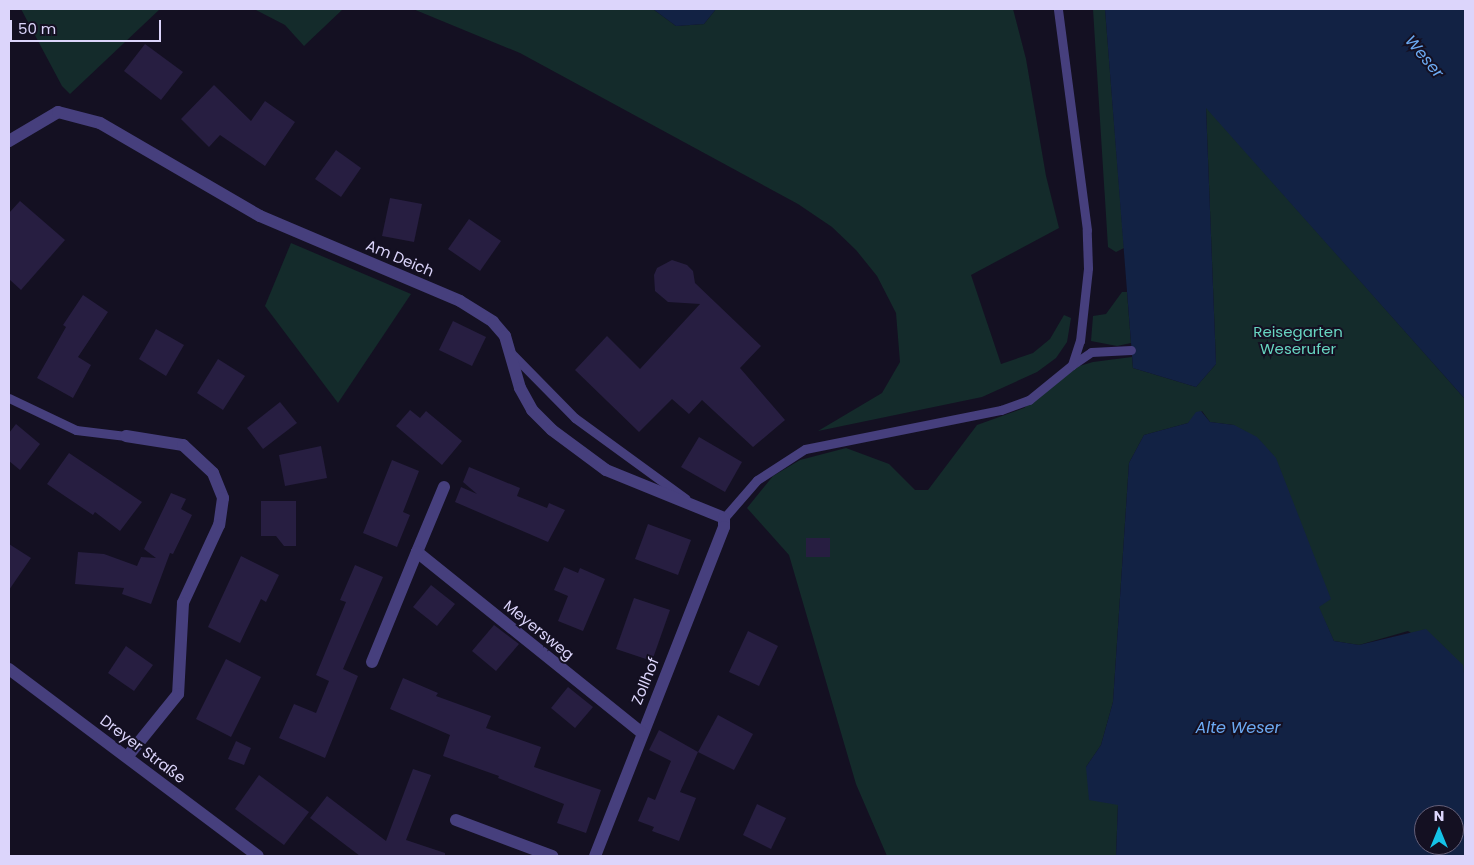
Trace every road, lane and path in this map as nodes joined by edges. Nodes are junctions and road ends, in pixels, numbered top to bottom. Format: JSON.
{"nodes":[{"id":1,"x":1058,"y":9,"type":"edge"},
{"id":2,"x":9,"y":141,"type":"edge"},
{"id":3,"x":1131,"y":350,"type":"dead end"},
{"id":4,"x":512,"y":354,"type":"junction"},
{"id":5,"x":1072,"y":366,"type":"junction"},
{"id":6,"x":9,"y":398,"type":"edge"},
{"id":7,"x":126,"y":436,"type":"joint"},
{"id":8,"x":444,"y":487,"type":"dead end"},
{"id":9,"x":697,"y":506,"type":"junction"},
{"id":10,"x":724,"y":518,"type":"junction"},
{"id":11,"x":417,"y":552,"type":"junction"},
{"id":12,"x":372,"y":662,"type":"dead end"},
{"id":13,"x":9,"y":669,"type":"edge"},
{"id":14,"x":642,"y":733,"type":"junction"},
{"id":15,"x":127,"y":757,"type":"junction"},
{"id":16,"x":456,"y":820,"type":"dead end"},
{"id":17,"x":258,"y":856,"type":"edge"},
{"id":18,"x":552,"y":856,"type":"edge"},
{"id":19,"x":595,"y":856,"type":"edge"}],
"edges":[{"from":1,"to":5,"type":"lane"},
{"from":2,"to":4,"type":"street","name":"Am Deich"},
{"from":3,"to":5,"type":"lane"},
{"from":4,"to":9,"type":"lane"},
{"from":4,"to":9,"type":"street","name":"Am Deich"},
{"from":5,"to":10,"type":"lane"},
{"from":6,"to":7,"type":"lane"},
{"from":7,"to":15,"type":"street"},
{"from":8,"to":11,"type":"street"},
{"from":9,"to":10,"type":"street","name":"Am Deich"},
{"from":10,"to":14,"type":"street","name":"Zollhof"},
{"from":11,"to":12,"type":"street"},
{"from":11,"to":14,"type":"street","name":"Meyersweg"},
{"from":13,"to":15,"type":"street","name":"Dreyer Straße"},
{"from":14,"to":19,"type":"street","name":"Zollhof"},
{"from":15,"to":17,"type":"street","name":"Dreyer Straße"},
{"from":16,"to":18,"type":"street"}]}
